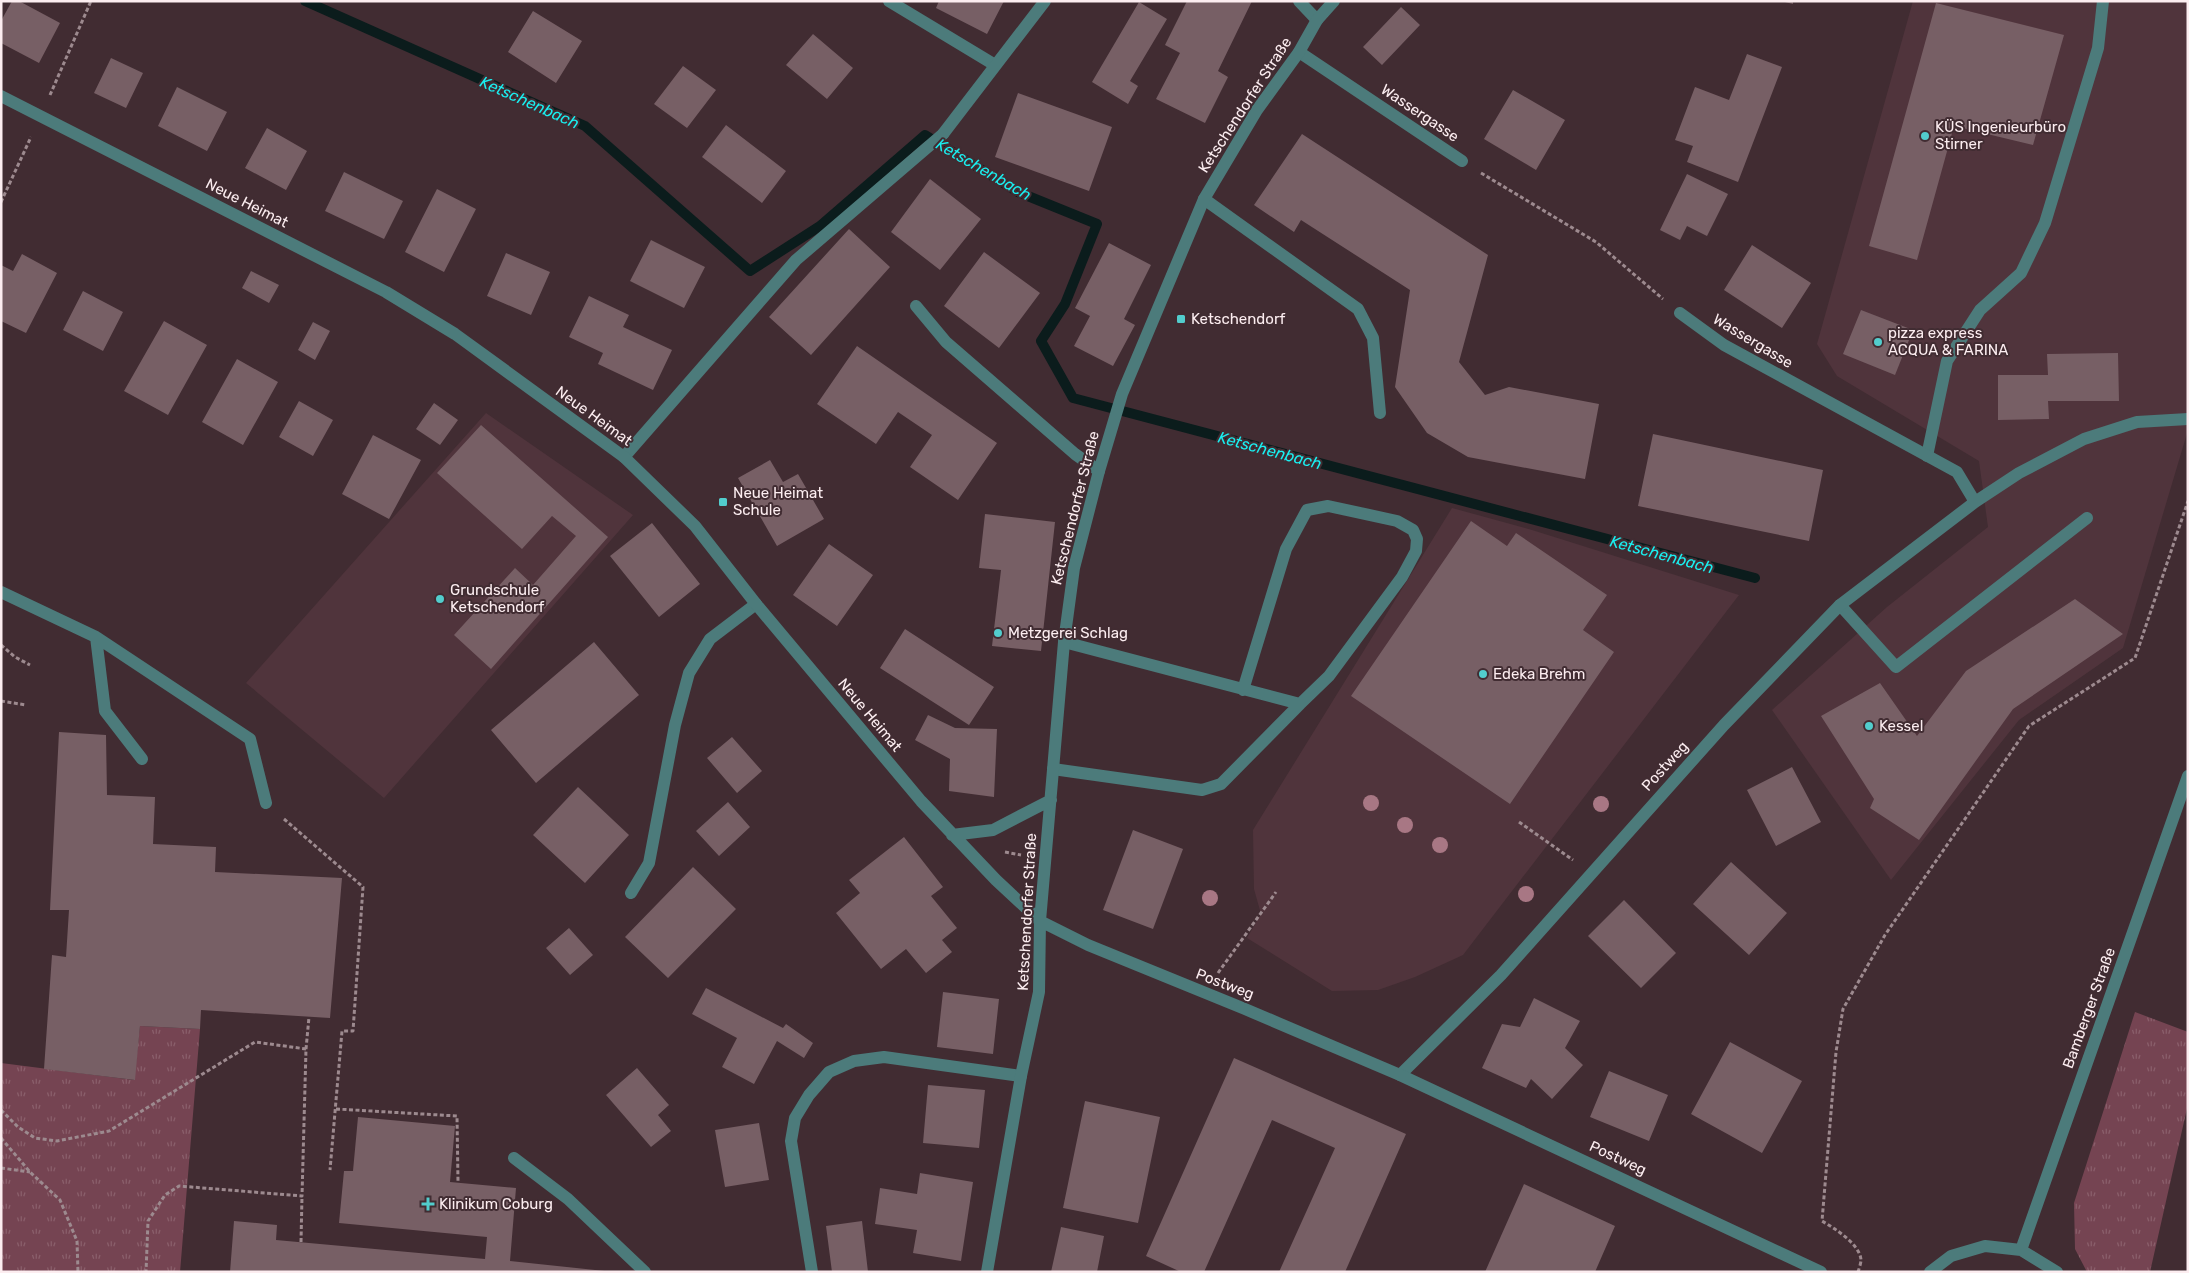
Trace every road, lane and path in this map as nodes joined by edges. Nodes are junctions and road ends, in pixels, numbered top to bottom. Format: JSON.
{"nodes":[{"id":1,"x":92,"y":1,"type":"edge"},
{"id":2,"x":889,"y":1,"type":"edge"},
{"id":3,"x":1045,"y":1,"type":"edge"},
{"id":4,"x":1299,"y":1,"type":"edge"},
{"id":5,"x":1334,"y":1,"type":"edge"},
{"id":6,"x":2102,"y":1,"type":"edge"},
{"id":7,"x":1317,"y":20,"type":"junction"},
{"id":8,"x":1299,"y":52,"type":"junction"},
{"id":9,"x":995,"y":65,"type":"junction"},
{"id":10,"x":1,"y":96,"type":"edge"},
{"id":11,"x":40,"y":117,"type":"junction"},
{"id":12,"x":1462,"y":161,"type":"joint"},
{"id":13,"x":1204,"y":199,"type":"junction"},
{"id":14,"x":1,"y":202,"type":"edge"},
{"id":15,"x":916,"y":306,"type":"dead end"},
{"id":16,"x":1680,"y":313,"type":"joint"},
{"id":17,"x":1380,"y":413,"type":"dead end"},
{"id":18,"x":2188,"y":419,"type":"edge"},
{"id":19,"x":1928,"y":456,"type":"junction"},
{"id":20,"x":624,"y":457,"type":"junction"},
{"id":21,"x":1099,"y":471,"type":"junction"},
{"id":22,"x":2188,"y":501,"type":"edge"},
{"id":23,"x":1976,"y":502,"type":"junction"},
{"id":24,"x":2087,"y":518,"type":"dead end"},
{"id":25,"x":1,"y":592,"type":"edge"},
{"id":26,"x":756,"y":604,"type":"junction"},
{"id":27,"x":1840,"y":605,"type":"junction"},
{"id":28,"x":96,"y":637,"type":"junction"},
{"id":29,"x":1064,"y":642,"type":"junction"},
{"id":30,"x":1,"y":645,"type":"edge"},
{"id":31,"x":30,"y":665,"type":"dead end"},
{"id":32,"x":1244,"y":690,"type":"junction"},
{"id":33,"x":1,"y":701,"type":"edge"},
{"id":34,"x":1300,"y":704,"type":"junction"},
{"id":35,"x":26,"y":705,"type":"dead end"},
{"id":36,"x":142,"y":759,"type":"dead end"},
{"id":37,"x":1053,"y":769,"type":"junction"},
{"id":38,"x":2188,"y":776,"type":"edge"},
{"id":39,"x":1051,"y":800,"type":"junction"},
{"id":40,"x":266,"y":803,"type":"joint"},
{"id":41,"x":1519,"y":822,"type":"dead end"},
{"id":42,"x":952,"y":835,"type":"junction"},
{"id":43,"x":1591,"y":874,"type":"junction"},
{"id":44,"x":1276,"y":892,"type":"dead end"},
{"id":45,"x":631,"y":893,"type":"dead end"},
{"id":46,"x":1040,"y":920,"type":"junction"},
{"id":47,"x":1204,"y":994,"type":"junction"},
{"id":48,"x":308,"y":1016,"type":"dead end"},
{"id":49,"x":306,"y":1049,"type":"junction"},
{"id":50,"x":1022,"y":1076,"type":"junction"},
{"id":51,"x":1400,"y":1076,"type":"junction"},
{"id":52,"x":336,"y":1109,"type":"junction"},
{"id":53,"x":1,"y":1110,"type":"edge"},
{"id":54,"x":1,"y":1138,"type":"edge"},
{"id":55,"x":514,"y":1158,"type":"dead end"},
{"id":56,"x":1,"y":1168,"type":"edge"},
{"id":57,"x":330,"y":1170,"type":"dead end"},
{"id":58,"x":30,"y":1172,"type":"junction"},
{"id":59,"x":458,"y":1182,"type":"dead end"},
{"id":60,"x":302,"y":1196,"type":"junction"},
{"id":61,"x":301,"y":1242,"type":"dead end"},
{"id":62,"x":2021,"y":1250,"type":"junction"},
{"id":63,"x":1818,"y":1271,"type":"edge"},
{"id":64,"x":78,"y":1272,"type":"edge"},
{"id":65,"x":146,"y":1272,"type":"edge"},
{"id":66,"x":645,"y":1272,"type":"edge"},
{"id":67,"x":812,"y":1272,"type":"edge"},
{"id":68,"x":987,"y":1272,"type":"edge"},
{"id":69,"x":1858,"y":1272,"type":"edge"},
{"id":70,"x":1930,"y":1272,"type":"edge"},
{"id":71,"x":2057,"y":1272,"type":"edge"}],
"edges":[{"from":1,"to":11,"type":"path"},
{"from":2,"to":9,"type":"street"},
{"from":3,"to":9,"type":"street"},
{"from":4,"to":7,"type":"street"},
{"from":5,"to":7,"type":"street","name":"Ketschendorfer Straße"},
{"from":6,"to":19,"type":"street"},
{"from":7,"to":8,"type":"street","name":"Ketschendorfer Straße"},
{"from":8,"to":12,"type":"street","name":"Wassergasse"},
{"from":8,"to":13,"type":"street","name":"Ketschendorfer Straße"},
{"from":9,"to":20,"type":"street"},
{"from":10,"to":11,"type":"street","name":"Neue Heimat"},
{"from":11,"to":14,"type":"path"},
{"from":11,"to":20,"type":"street","name":"Neue Heimat"},
{"from":12,"to":16,"type":"path","name":"Wassergasse"},
{"from":13,"to":17,"type":"street"},
{"from":13,"to":21,"type":"street","name":"Ketschendorfer Straße"},
{"from":15,"to":21,"type":"street"},
{"from":16,"to":19,"type":"street","name":"Wassergasse"},
{"from":18,"to":23,"type":"street"},
{"from":19,"to":23,"type":"street","name":"Wassergasse"},
{"from":20,"to":26,"type":"street","name":"Neue Heimat"},
{"from":21,"to":29,"type":"street","name":"Ketschendorfer Straße"},
{"from":22,"to":69,"type":"path"},
{"from":23,"to":27,"type":"street","name":"Postweg"},
{"from":24,"to":27,"type":"street"},
{"from":25,"to":28,"type":"street"},
{"from":26,"to":42,"type":"street","name":"Neue Heimat"},
{"from":26,"to":45,"type":"street"},
{"from":27,"to":43,"type":"street","name":"Postweg"},
{"from":28,"to":36,"type":"street"},
{"from":28,"to":40,"type":"street"},
{"from":29,"to":32,"type":"street"},
{"from":29,"to":37,"type":"street","name":"Ketschendorfer Straße"},
{"from":30,"to":31,"type":"path"},
{"from":32,"to":34,"type":"street"},
{"from":32,"to":34,"type":"street"},
{"from":33,"to":35,"type":"path"},
{"from":34,"to":37,"type":"street"},
{"from":37,"to":39,"type":"street","name":"Ketschendorfer Straße"},
{"from":38,"to":62,"type":"street","name":"Bamberger Straße"},
{"from":39,"to":42,"type":"street"},
{"from":39,"to":46,"type":"street","name":"Ketschendorfer Straße"},
{"from":40,"to":52,"type":"path"},
{"from":41,"to":43,"type":"path"},
{"from":42,"to":46,"type":"street","name":"Neue Heimat"},
{"from":43,"to":51,"type":"street","name":"Postweg"},
{"from":44,"to":47,"type":"path"},
{"from":46,"to":47,"type":"street","name":"Postweg"},
{"from":46,"to":50,"type":"street","name":"Ketschendorfer Straße"},
{"from":47,"to":51,"type":"street","name":"Postweg"},
{"from":48,"to":49,"type":"path"},
{"from":49,"to":53,"type":"path"},
{"from":49,"to":60,"type":"path"},
{"from":50,"to":67,"type":"street"},
{"from":50,"to":68,"type":"street","name":"Ketschendorfer Straße"},
{"from":51,"to":63,"type":"street","name":"Postweg"},
{"from":52,"to":57,"type":"path"},
{"from":52,"to":59,"type":"path"},
{"from":54,"to":58,"type":"path"},
{"from":55,"to":66,"type":"street"},
{"from":56,"to":58,"type":"path"},
{"from":58,"to":64,"type":"path"},
{"from":60,"to":61,"type":"path"},
{"from":60,"to":65,"type":"path"},
{"from":62,"to":70,"type":"street"},
{"from":62,"to":71,"type":"street"}]}
